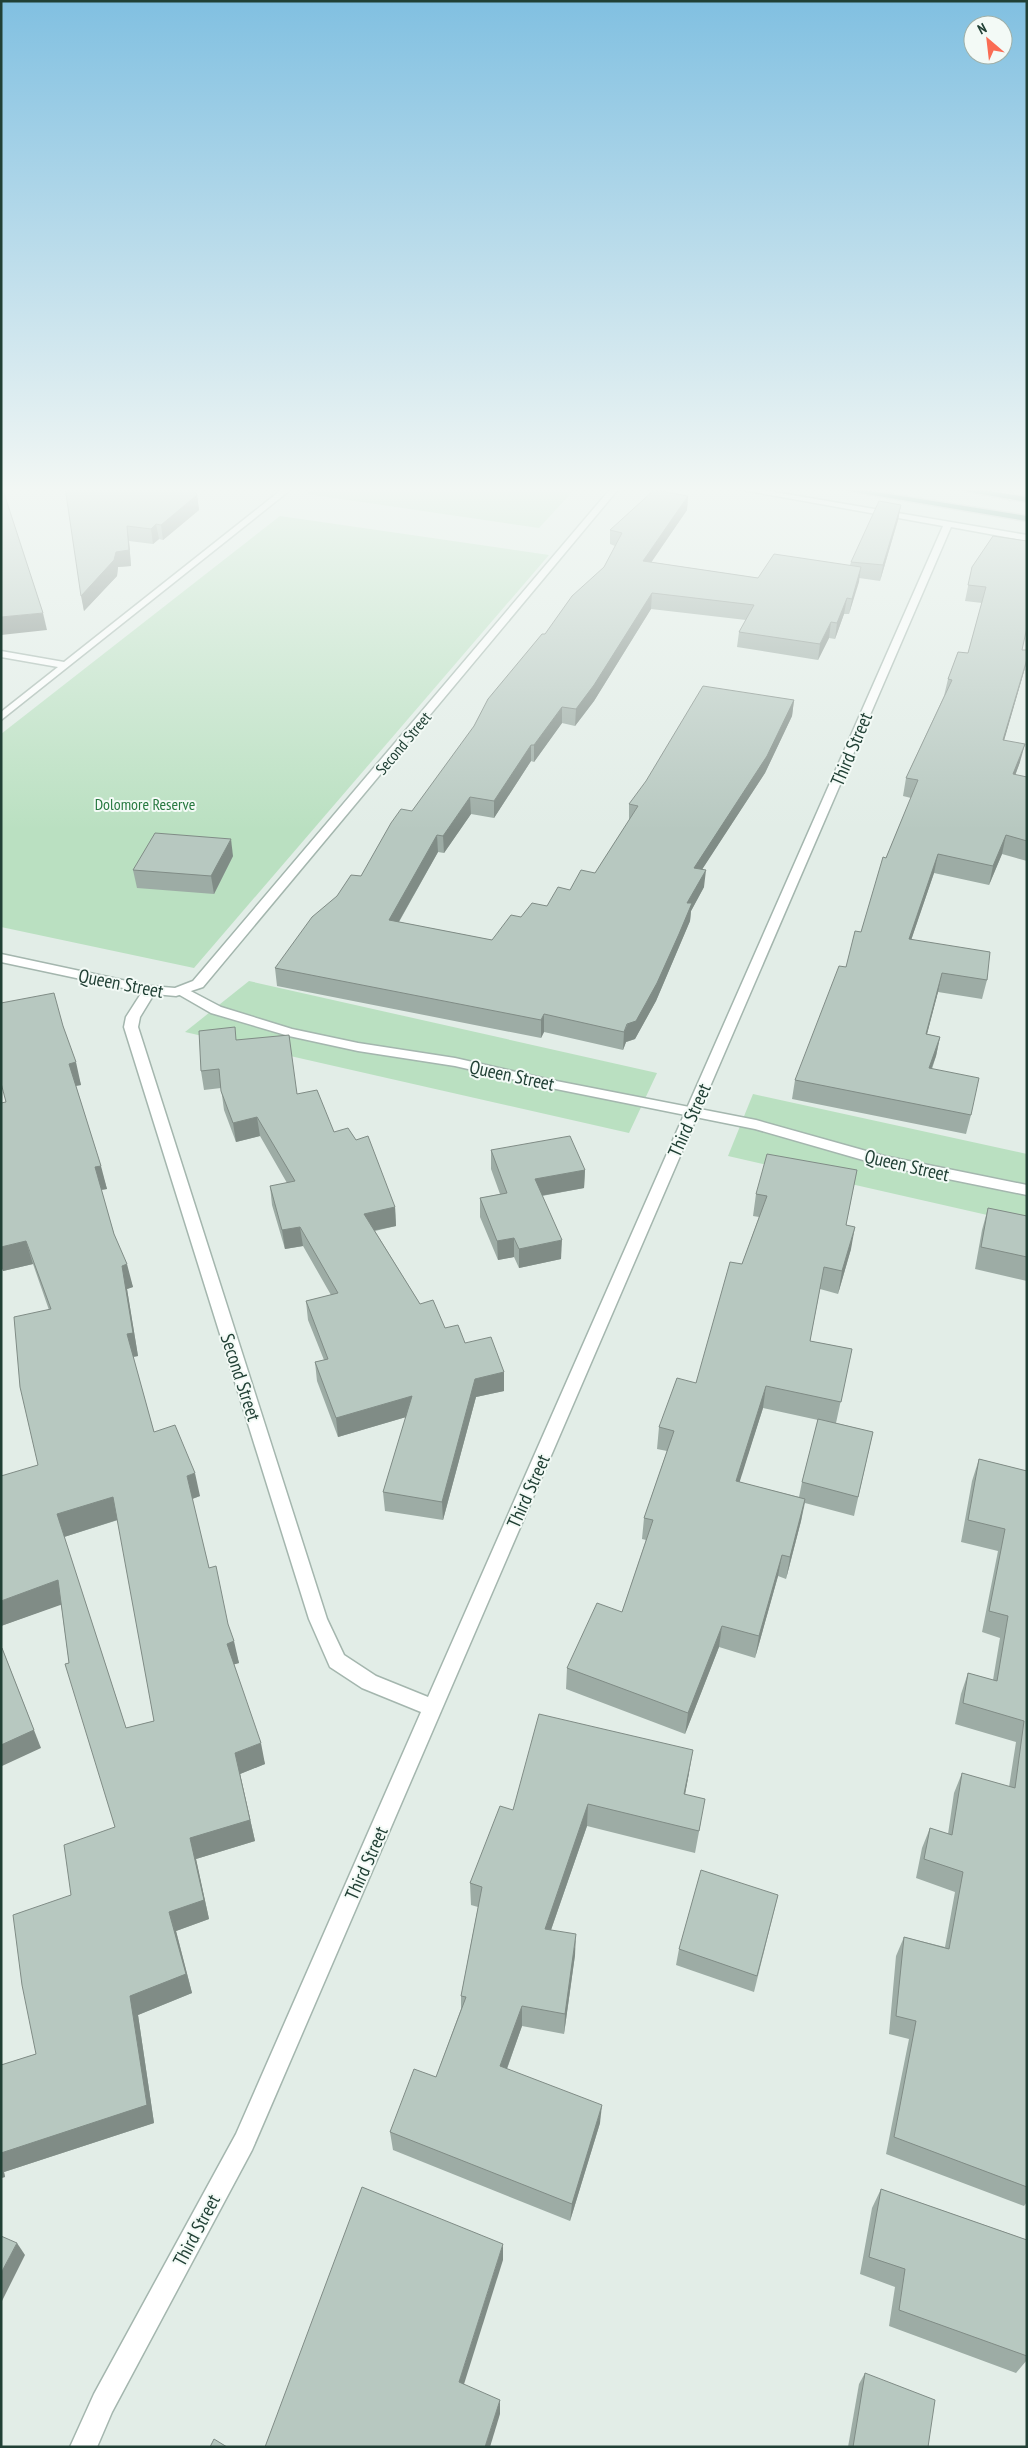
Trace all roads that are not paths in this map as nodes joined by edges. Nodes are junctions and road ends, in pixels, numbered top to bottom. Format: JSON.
{"nodes":[{"id":1,"x":146,"y":601,"type":"edge"},
{"id":2,"x":521,"y":601,"type":"edge"},
{"id":3,"x":915,"y":601,"type":"edge"},
{"id":4,"x":1,"y":654,"type":"edge"},
{"id":5,"x":65,"y":665,"type":"junction"},
{"id":6,"x":1,"y":717,"type":"edge"},
{"id":7,"x":1,"y":958,"type":"edge"},
{"id":8,"x":150,"y":990,"type":"junction"},
{"id":9,"x":183,"y":991,"type":"junction"},
{"id":10,"x":693,"y":1112,"type":"junction"},
{"id":11,"x":1027,"y":1190,"type":"edge"},
{"id":12,"x":434,"y":1708,"type":"junction"},
{"id":13,"x":83,"y":2447,"type":"edge"}],
"edges":[{"from":1,"to":5,"type":"street"},
{"from":2,"to":9,"type":"street","name":"Second Street"},
{"from":3,"to":10,"type":"street","name":"Third Street"},
{"from":4,"to":5,"type":"street"},
{"from":5,"to":6,"type":"street"},
{"from":7,"to":8,"type":"street","name":"Queen Street"},
{"from":8,"to":9,"type":"street","name":"Queen Street"},
{"from":8,"to":12,"type":"street","name":"Second Street"},
{"from":9,"to":10,"type":"street","name":"Queen Street"},
{"from":10,"to":11,"type":"street","name":"Queen Street"},
{"from":10,"to":12,"type":"street","name":"Third Street"},
{"from":12,"to":13,"type":"street","name":"Third Street"}]}
